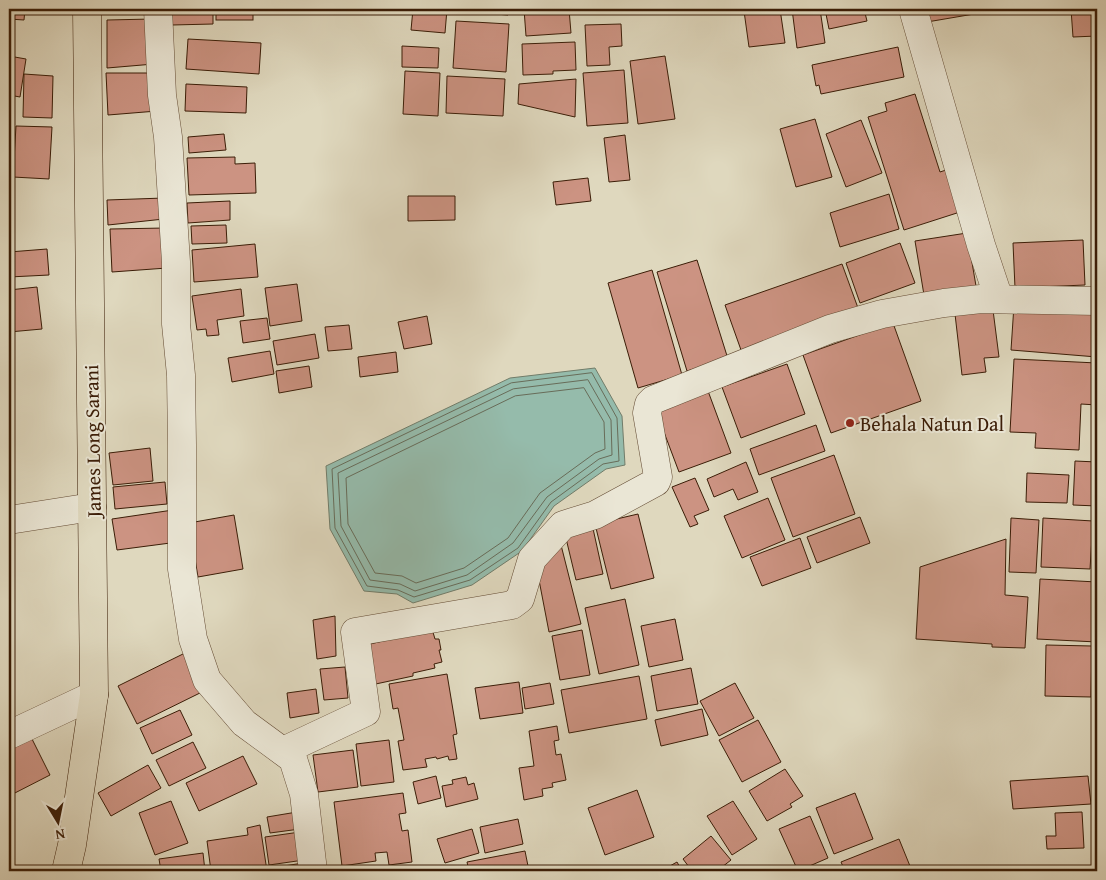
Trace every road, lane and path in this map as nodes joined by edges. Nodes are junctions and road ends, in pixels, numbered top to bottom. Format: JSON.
{"nodes":[{"id":1,"x":87,"y":9,"type":"edge"},
{"id":2,"x":158,"y":9,"type":"edge"},
{"id":3,"x":913,"y":9,"type":"edge"},
{"id":4,"x":998,"y":299,"type":"junction"},
{"id":5,"x":1097,"y":301,"type":"edge"},
{"id":6,"x":92,"y":507,"type":"junction"},
{"id":7,"x":9,"y":520,"type":"edge"},
{"id":8,"x":94,"y":695,"type":"junction"},
{"id":9,"x":9,"y":735,"type":"edge"},
{"id":10,"x":283,"y":751,"type":"junction"},
{"id":11,"x":66,"y":871,"type":"edge"},
{"id":12,"x":313,"y":871,"type":"edge"}],
"edges":[{"from":1,"to":6,"type":"main road","name":"James Long Sarani"},
{"from":2,"to":10,"type":"street"},
{"from":3,"to":4,"type":"street"},
{"from":4,"to":5,"type":"street"},
{"from":4,"to":10,"type":"street"},
{"from":6,"to":7,"type":"street"},
{"from":6,"to":8,"type":"main road","name":"James Long Sarani"},
{"from":8,"to":9,"type":"street"},
{"from":8,"to":11,"type":"main road","name":"James Long Sarani"},
{"from":10,"to":12,"type":"street"}]}
